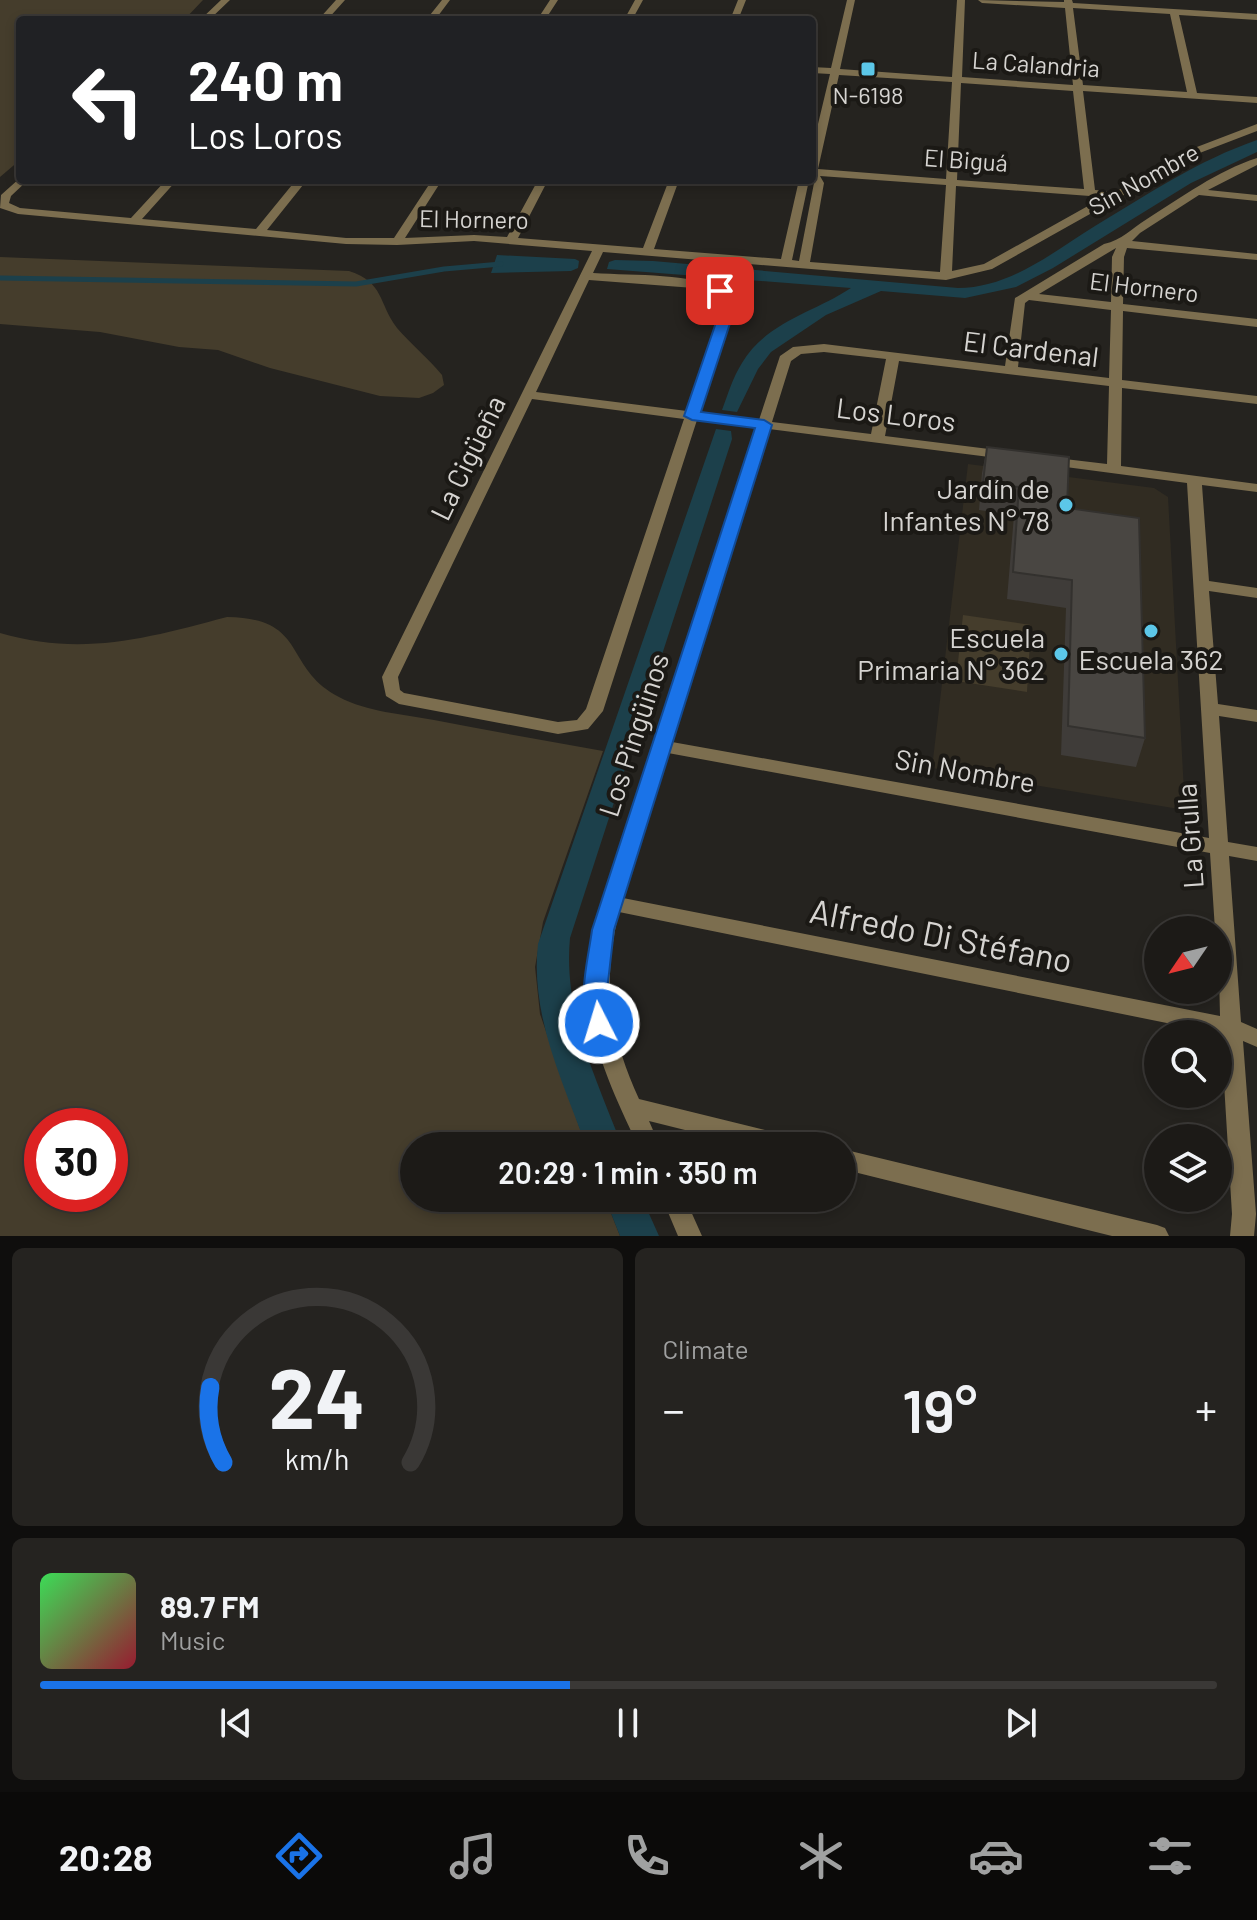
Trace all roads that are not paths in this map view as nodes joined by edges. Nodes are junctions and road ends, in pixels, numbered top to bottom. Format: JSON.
{"nodes":[{"id":1,"x":226,"y":0,"type":"edge"},
{"id":2,"x":341,"y":0,"type":"edge"},
{"id":3,"x":446,"y":0,"type":"edge"},
{"id":4,"x":851,"y":0,"type":"edge"},
{"id":5,"x":961,"y":0,"type":"edge"},
{"id":6,"x":982,"y":0,"type":"edge"},
{"id":7,"x":1088,"y":0,"type":"edge"},
{"id":8,"x":1069,"y":3,"type":"edge"},
{"id":9,"x":1173,"y":6,"type":"edge"},
{"id":10,"x":1257,"y":10,"type":"edge"},
{"id":11,"x":208,"y":16,"type":"edge"},
{"id":12,"x":326,"y":16,"type":"edge"},
{"id":13,"x":433,"y":16,"type":"edge"},
{"id":14,"x":1257,"y":17,"type":"edge"},
{"id":15,"x":816,"y":70,"type":"edge"},
{"id":16,"x":835,"y":72,"type":"junction"},
{"id":17,"x":955,"y":80,"type":"junction"},
{"id":18,"x":1078,"y":88,"type":"junction"},
{"id":19,"x":1193,"y":96,"type":"junction"},
{"id":20,"x":1257,"y":100,"type":"edge"},
{"id":21,"x":1257,"y":127,"type":"edge"},
{"id":22,"x":816,"y":155,"type":"edge"},
{"id":23,"x":1257,"y":161,"type":"edge"},
{"id":24,"x":816,"y":172,"type":"edge"},
{"id":25,"x":816,"y":178,"type":"edge"},
{"id":26,"x":949,"y":182,"type":"junction"},
{"id":27,"x":18,"y":184,"type":"edge"},
{"id":28,"x":168,"y":184,"type":"edge"},
{"id":29,"x":299,"y":184,"type":"edge"},
{"id":30,"x":434,"y":184,"type":"edge"},
{"id":31,"x":541,"y":184,"type":"edge"},
{"id":32,"x":672,"y":184,"type":"edge"},
{"id":33,"x":803,"y":184,"type":"edge"},
{"id":34,"x":1198,"y":192,"type":"junction"},
{"id":35,"x":1090,"y":193,"type":"junction"},
{"id":36,"x":1117,"y":195,"type":"junction"},
{"id":37,"x":1257,"y":198,"type":"edge"},
{"id":38,"x":133,"y":222,"type":"junction"},
{"id":39,"x":259,"y":233,"type":"junction"},
{"id":40,"x":511,"y":241,"type":"junction"},
{"id":41,"x":397,"y":242,"type":"junction"},
{"id":42,"x":1123,"y":244,"type":"junction"},
{"id":43,"x":599,"y":248,"type":"junction"},
{"id":44,"x":647,"y":252,"type":"junction"},
{"id":45,"x":1257,"y":257,"type":"edge"},
{"id":46,"x":786,"y":263,"type":"junction"},
{"id":47,"x":804,"y":265,"type":"junction"},
{"id":48,"x":586,"y":276,"type":"junction"},
{"id":49,"x":946,"y":276,"type":"junction"},
{"id":50,"x":1026,"y":296,"type":"junction"},
{"id":51,"x":1117,"y":307,"type":"junction"},
{"id":52,"x":1257,"y":323,"type":"edge"},
{"id":53,"x":798,"y":350,"type":"joint"},
{"id":54,"x":893,"y":356,"type":"junction"},
{"id":55,"x":1011,"y":371,"type":"junction"},
{"id":56,"x":1115,"y":383,"type":"junction"},
{"id":57,"x":528,"y":395,"type":"junction"},
{"id":58,"x":1257,"y":400,"type":"edge"},
{"id":59,"x":692,"y":416,"type":"junction"},
{"id":60,"x":764,"y":425,"type":"junction"},
{"id":61,"x":877,"y":439,"type":"junction"},
{"id":62,"x":1019,"y":457,"type":"edge"},
{"id":63,"x":1035,"y":459,"type":"edge"},
{"id":64,"x":1114,"y":469,"type":"junction"},
{"id":65,"x":1194,"y":480,"type":"junction"},
{"id":66,"x":1257,"y":488,"type":"edge"},
{"id":67,"x":1201,"y":585,"type":"junction"},
{"id":68,"x":1257,"y":593,"type":"edge"},
{"id":69,"x":1210,"y":709,"type":"junction"},
{"id":70,"x":1257,"y":716,"type":"edge"},
{"id":71,"x":582,"y":725,"type":"joint"},
{"id":72,"x":662,"y":746,"type":"junction"},
{"id":73,"x":1219,"y":847,"type":"junction"},
{"id":74,"x":1257,"y":854,"type":"edge"},
{"id":75,"x":612,"y":903,"type":"junction"},
{"id":76,"x":1196,"y":1020,"type":"edge"},
{"id":77,"x":1231,"y":1020,"type":"edge"},
{"id":78,"x":1232,"y":1027,"type":"edge"},
{"id":79,"x":1257,"y":1038,"type":"edge"},
{"id":80,"x":1232,"y":1041,"type":"edge"},
{"id":81,"x":631,"y":1107,"type":"junction"},
{"id":82,"x":643,"y":1132,"type":"edge"},
{"id":83,"x":732,"y":1132,"type":"edge"},
{"id":84,"x":856,"y":1162,"type":"edge"},
{"id":85,"x":679,"y":1212,"type":"edge"},
{"id":86,"x":690,"y":1236,"type":"edge"},
{"id":87,"x":1157,"y":1236,"type":"edge"},
{"id":88,"x":1242,"y":1236,"type":"edge"}],
"edges":[{"from":1,"to":11,"type":"street"},
{"from":2,"to":12,"type":"street"},
{"from":3,"to":13,"type":"street"},
{"from":4,"to":16,"type":"street"},
{"from":5,"to":17,"type":"street"},
{"from":6,"to":8,"type":"street"},
{"from":7,"to":9,"type":"street"},
{"from":8,"to":9,"type":"street"},
{"from":8,"to":18,"type":"street"},
{"from":9,"to":10,"type":"street"},
{"from":9,"to":14,"type":"street"},
{"from":9,"to":19,"type":"street"},
{"from":15,"to":16,"type":"street","name":"La Calandria"},
{"from":16,"to":17,"type":"street","name":"La Calandria"},
{"from":16,"to":22,"type":"street"},
{"from":17,"to":18,"type":"street","name":"La Calandria"},
{"from":17,"to":26,"type":"street"},
{"from":18,"to":19,"type":"street","name":"La Calandria"},
{"from":18,"to":35,"type":"street"},
{"from":19,"to":20,"type":"street","name":"La Calandria"},
{"from":21,"to":36,"type":"street","name":"Sin Nombre"},
{"from":23,"to":34,"type":"street"},
{"from":24,"to":26,"type":"street","name":"El Biguá"},
{"from":25,"to":47,"type":"street"},
{"from":26,"to":35,"type":"street","name":"El Biguá"},
{"from":26,"to":49,"type":"street"},
{"from":27,"to":38,"type":"street","name":"El Hornero"},
{"from":28,"to":38,"type":"street"},
{"from":29,"to":39,"type":"street"},
{"from":30,"to":41,"type":"street"},
{"from":31,"to":40,"type":"street"},
{"from":32,"to":44,"type":"street"},
{"from":33,"to":46,"type":"street"},
{"from":34,"to":37,"type":"street"},
{"from":34,"to":42,"type":"street"},
{"from":35,"to":36,"type":"street","name":"El Biguá"},
{"from":36,"to":49,"type":"street","name":"Sin Nombre"},
{"from":38,"to":39,"type":"street","name":"El Hornero"},
{"from":39,"to":41,"type":"street","name":"El Hornero"},
{"from":40,"to":41,"type":"street","name":"El Hornero"},
{"from":40,"to":43,"type":"street","name":"El Hornero"},
{"from":42,"to":45,"type":"street"},
{"from":42,"to":50,"type":"street"},
{"from":42,"to":51,"type":"street"},
{"from":43,"to":44,"type":"street","name":"El Hornero"},
{"from":43,"to":48,"type":"street","name":"La Cigüeña"},
{"from":44,"to":46,"type":"street","name":"El Hornero"},
{"from":46,"to":47,"type":"street","name":"El Hornero"},
{"from":47,"to":49,"type":"street","name":"El Hornero"},
{"from":48,"to":57,"type":"street","name":"La Cigüeña"},
{"from":48,"to":59,"type":"street","name":"Los Pingüinos"},
{"from":50,"to":51,"type":"street","name":"El Hornero"},
{"from":50,"to":55,"type":"street"},
{"from":51,"to":52,"type":"street","name":"El Hornero"},
{"from":51,"to":56,"type":"street"},
{"from":53,"to":54,"type":"street","name":"El Cardenal"},
{"from":53,"to":60,"type":"street","name":"Los Pingüinos"},
{"from":54,"to":55,"type":"street","name":"El Cardenal"},
{"from":54,"to":61,"type":"street"},
{"from":55,"to":56,"type":"street","name":"El Cardenal"},
{"from":56,"to":58,"type":"street","name":"El Cardenal"},
{"from":56,"to":64,"type":"street"},
{"from":57,"to":59,"type":"street","name":"Los Loros"},
{"from":57,"to":71,"type":"street","name":"La Cigüeña"},
{"from":59,"to":60,"type":"street","name":"Los Loros"},
{"from":59,"to":71,"type":"street","name":"Los Pingüinos"},
{"from":60,"to":61,"type":"street","name":"Los Loros"},
{"from":60,"to":72,"type":"street","name":"Los Pingüinos"},
{"from":61,"to":62,"type":"street","name":"Los Loros"},
{"from":63,"to":64,"type":"street"},
{"from":64,"to":65,"type":"street"},
{"from":65,"to":66,"type":"street"},
{"from":65,"to":67,"type":"street","name":"La Grulla"},
{"from":67,"to":68,"type":"street"},
{"from":67,"to":69,"type":"street","name":"La Grulla"},
{"from":69,"to":70,"type":"street"},
{"from":69,"to":73,"type":"street","name":"La Grulla"},
{"from":72,"to":73,"type":"street","name":"Sin Nombre"},
{"from":72,"to":75,"type":"street","name":"Los Pingüinos"},
{"from":73,"to":74,"type":"street","name":"Sin Nombre"},
{"from":73,"to":77,"type":"street","name":"La Grulla"},
{"from":75,"to":76,"type":"street","name":"Alfredo Di Stéfano"},
{"from":75,"to":81,"type":"street","name":"Los Pingüinos"},
{"from":78,"to":79,"type":"street","name":"Alfredo Di Stéfano"},
{"from":80,"to":88,"type":"street","name":"La Grulla"},
{"from":81,"to":82,"type":"street","name":"Los Pingüinos"},
{"from":81,"to":83,"type":"street"},
{"from":84,"to":87,"type":"street"},
{"from":85,"to":86,"type":"street"}]}
